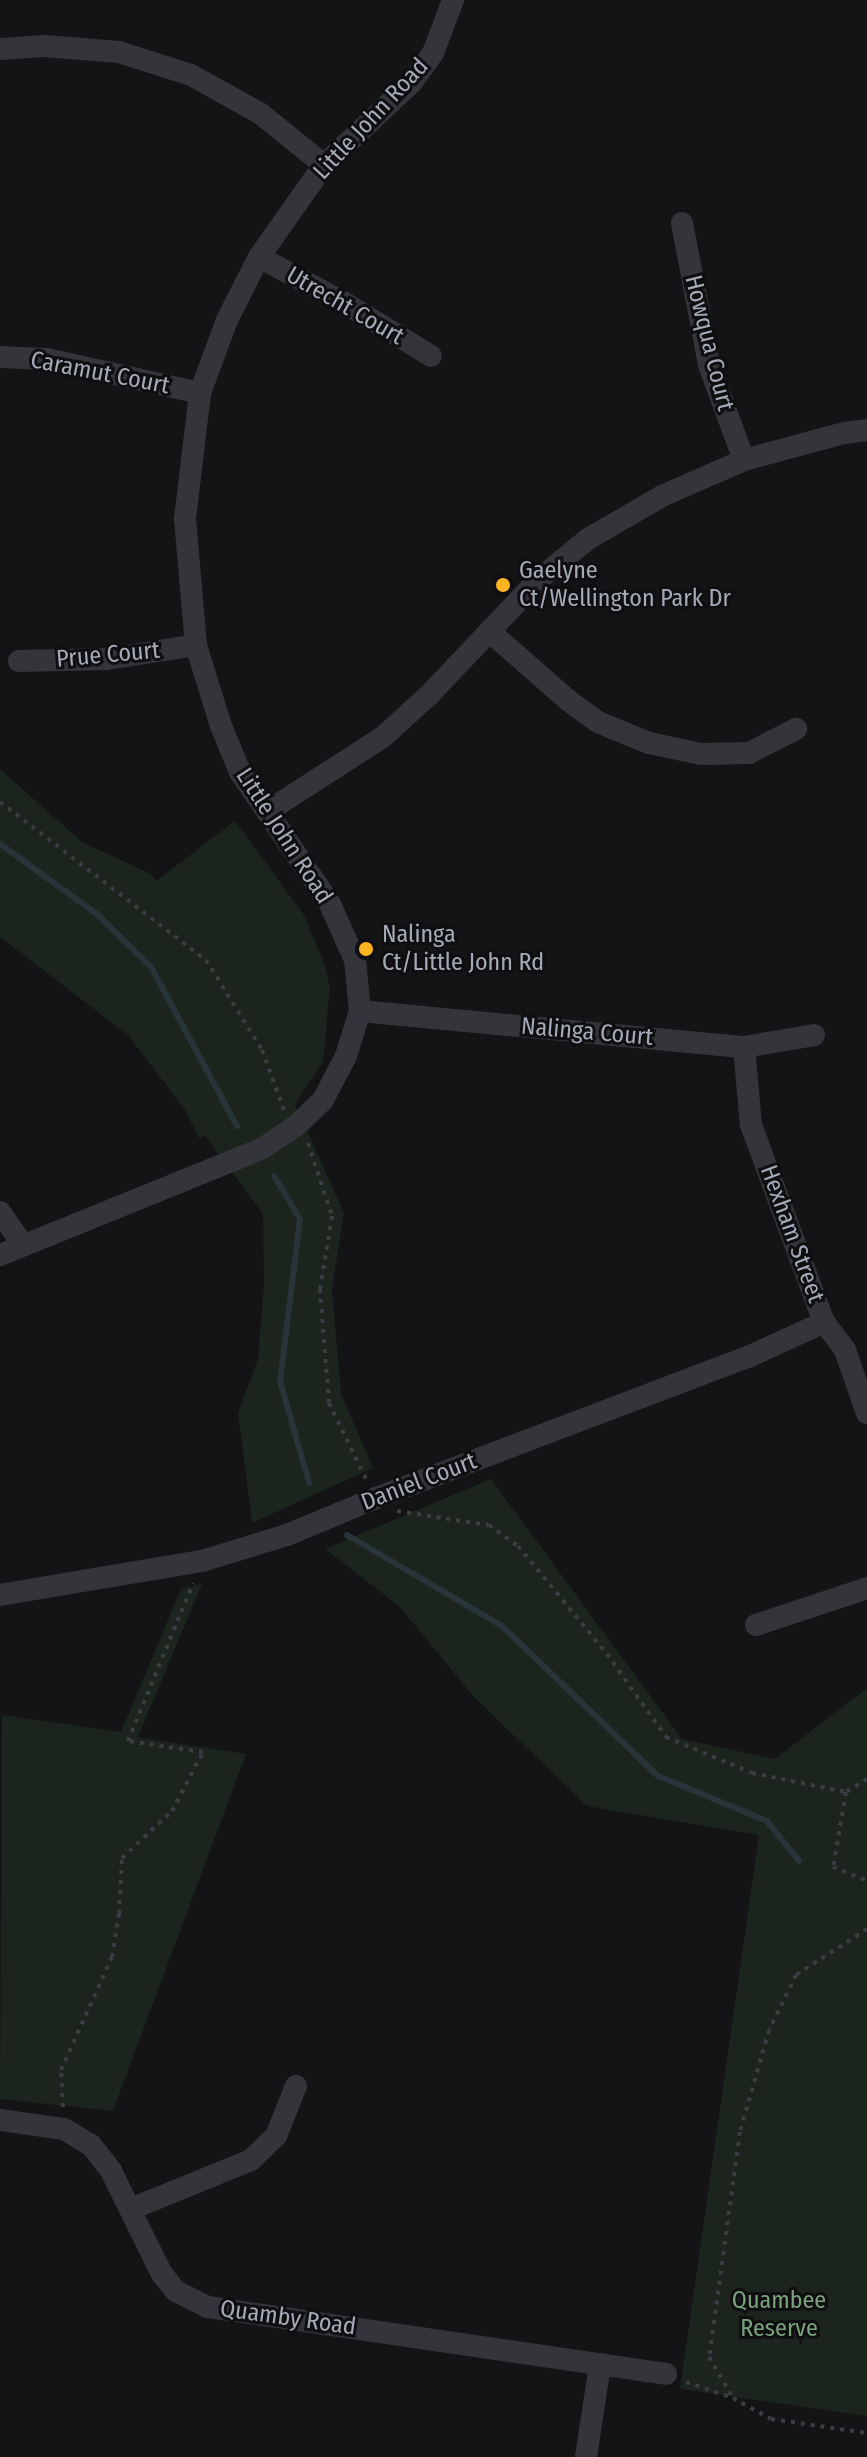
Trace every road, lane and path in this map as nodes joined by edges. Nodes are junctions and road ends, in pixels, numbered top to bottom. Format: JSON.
{"nodes":[{"id":1,"x":453,"y":0,"type":"edge"},
{"id":2,"x":0,"y":49,"type":"edge"},
{"id":3,"x":324,"y":165,"type":"junction"},
{"id":4,"x":682,"y":223,"type":"dead end"},
{"id":5,"x":259,"y":257,"type":"junction"},
{"id":6,"x":431,"y":356,"type":"dead end"},
{"id":7,"x":0,"y":357,"type":"edge"},
{"id":8,"x":200,"y":393,"type":"junction"},
{"id":9,"x":867,"y":430,"type":"edge"},
{"id":10,"x":744,"y":460,"type":"junction"},
{"id":11,"x":489,"y":631,"type":"junction"},
{"id":12,"x":196,"y":645,"type":"junction"},
{"id":13,"x":19,"y":661,"type":"dead end"},
{"id":14,"x":796,"y":729,"type":"dead end"},
{"id":15,"x":0,"y":802,"type":"edge"},
{"id":16,"x":268,"y":811,"type":"junction"},
{"id":17,"x":360,"y":1011,"type":"junction"},
{"id":18,"x":814,"y":1035,"type":"dead end"},
{"id":19,"x":744,"y":1047,"type":"junction"},
{"id":20,"x":284,"y":1110,"type":"dead end"},
{"id":21,"x":307,"y":1142,"type":"dead end"},
{"id":22,"x":0,"y":1212,"type":"edge"},
{"id":23,"x":23,"y":1245,"type":"junction"},
{"id":24,"x":0,"y":1255,"type":"edge"},
{"id":25,"x":824,"y":1322,"type":"junction"},
{"id":26,"x":867,"y":1413,"type":"edge"},
{"id":27,"x":368,"y":1483,"type":"dead end"},
{"id":28,"x":386,"y":1506,"type":"dead end"},
{"id":29,"x":202,"y":1561,"type":"junction"},
{"id":30,"x":867,"y":1588,"type":"edge"},
{"id":31,"x":0,"y":1595,"type":"edge"},
{"id":32,"x":756,"y":1625,"type":"dead end"},
{"id":33,"x":867,"y":1779,"type":"edge"},
{"id":34,"x":846,"y":1792,"type":"junction"},
{"id":35,"x":867,"y":1881,"type":"edge"},
{"id":36,"x":867,"y":1929,"type":"edge"},
{"id":37,"x":296,"y":2086,"type":"dead end"},
{"id":38,"x":0,"y":2120,"type":"edge"},
{"id":39,"x":64,"y":2129,"type":"junction"},
{"id":40,"x":131,"y":2209,"type":"junction"},
{"id":41,"x":600,"y":2364,"type":"junction"},
{"id":42,"x":666,"y":2374,"type":"joint"},
{"id":43,"x":733,"y":2398,"type":"junction"},
{"id":44,"x":867,"y":2433,"type":"edge"},
{"id":45,"x":586,"y":2457,"type":"edge"}],
"edges":[{"from":1,"to":3,"type":"street","name":"Little John Road"},
{"from":2,"to":3,"type":"street"},
{"from":3,"to":5,"type":"street","name":"Little John Road"},
{"from":4,"to":10,"type":"street","name":"Howqua Court"},
{"from":5,"to":6,"type":"street","name":"Utrecht Court"},
{"from":5,"to":8,"type":"street","name":"Little John Road"},
{"from":7,"to":8,"type":"street","name":"Caramut Court"},
{"from":8,"to":12,"type":"street","name":"Little John Road"},
{"from":9,"to":10,"type":"street"},
{"from":10,"to":11,"type":"street"},
{"from":11,"to":14,"type":"street"},
{"from":11,"to":16,"type":"street"},
{"from":12,"to":13,"type":"street","name":"Prue Court"},
{"from":12,"to":16,"type":"street","name":"Little John Road"},
{"from":15,"to":20,"type":"path"},
{"from":16,"to":17,"type":"street","name":"Little John Road"},
{"from":17,"to":19,"type":"street","name":"Nalinga Court"},
{"from":17,"to":23,"type":"street","name":"Little John Road"},
{"from":18,"to":19,"type":"street","name":"Nalinga Court"},
{"from":19,"to":25,"type":"street","name":"Hexham Street"},
{"from":21,"to":27,"type":"path"},
{"from":22,"to":23,"type":"street"},
{"from":23,"to":24,"type":"street","name":"Little John Road"},
{"from":25,"to":26,"type":"street","name":"Hexham Street"},
{"from":25,"to":29,"type":"street","name":"Daniel Court"},
{"from":28,"to":34,"type":"path"},
{"from":29,"to":31,"type":"street","name":"Daniel Court"},
{"from":29,"to":39,"type":"path"},
{"from":30,"to":32,"type":"street"},
{"from":33,"to":34,"type":"path"},
{"from":34,"to":35,"type":"path"},
{"from":36,"to":43,"type":"path"},
{"from":37,"to":40,"type":"street"},
{"from":38,"to":39,"type":"street","name":"Quamby Road"},
{"from":39,"to":40,"type":"street","name":"Quamby Road"},
{"from":40,"to":41,"type":"street","name":"Quamby Road"},
{"from":41,"to":42,"type":"street","name":"Quamby Road"},
{"from":41,"to":45,"type":"street"},
{"from":42,"to":43,"type":"path"},
{"from":43,"to":44,"type":"path"}]}
